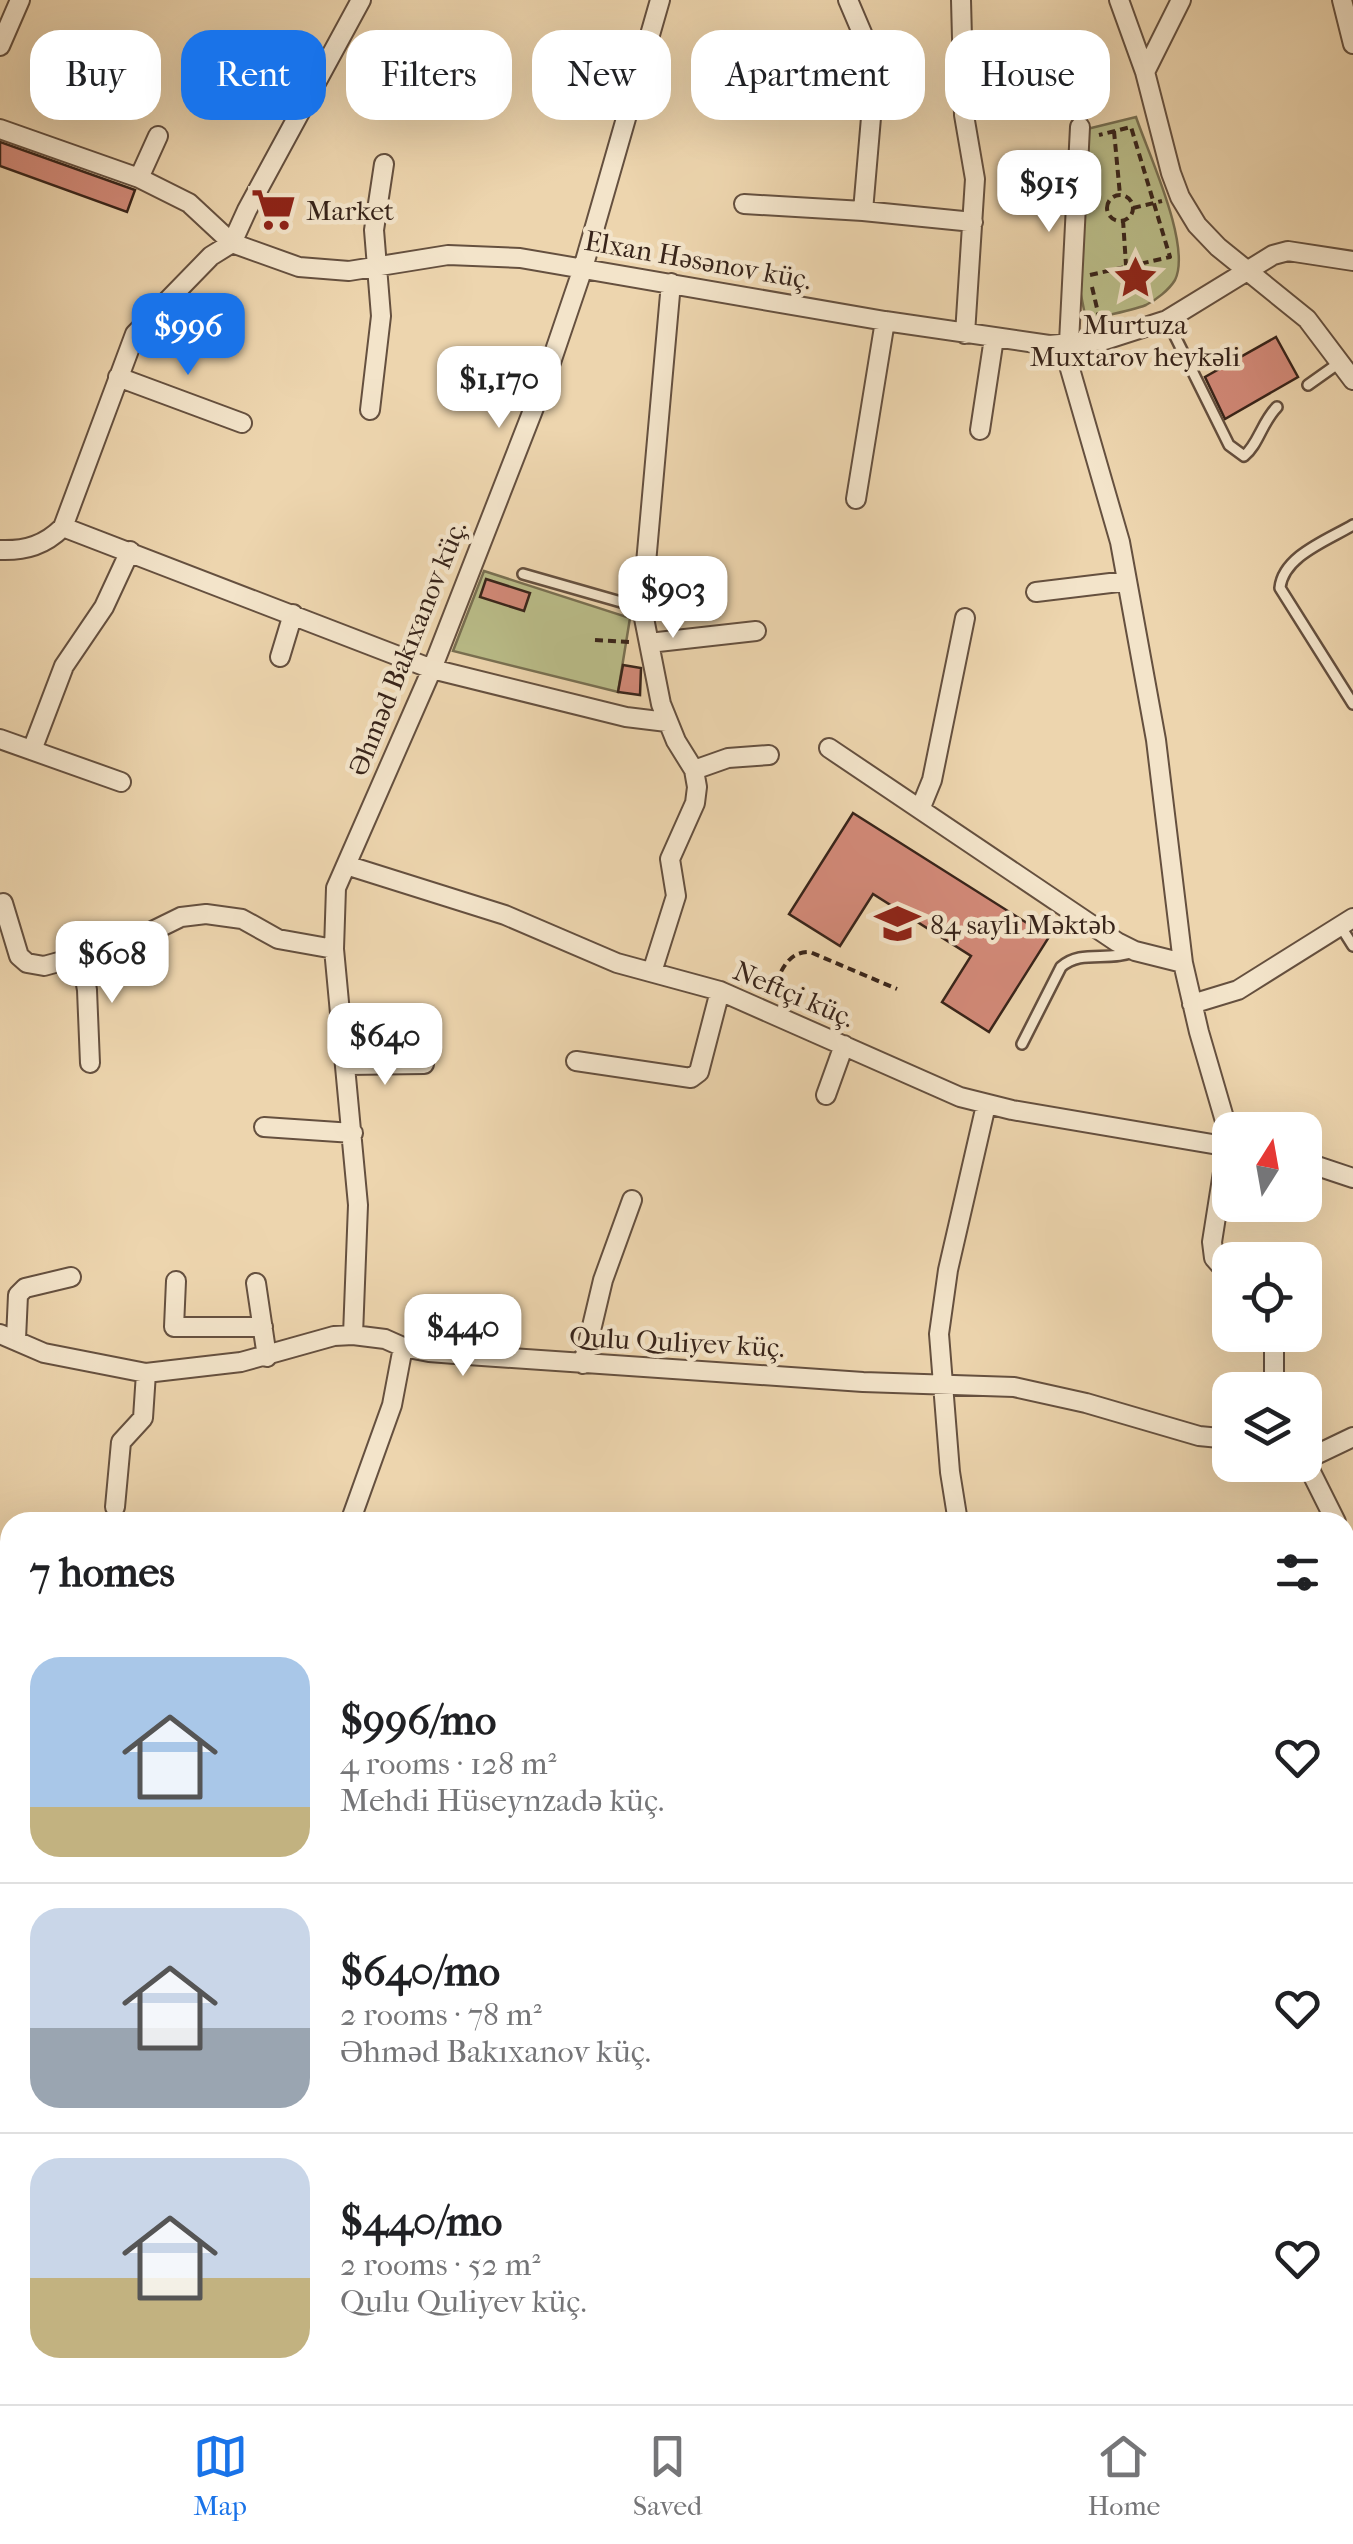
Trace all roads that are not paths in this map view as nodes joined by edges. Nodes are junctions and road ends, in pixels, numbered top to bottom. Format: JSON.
{"nodes":[{"id":1,"x":20,"y":0,"type":"edge"},
{"id":2,"x":362,"y":0,"type":"edge"},
{"id":3,"x":660,"y":0,"type":"edge"},
{"id":4,"x":848,"y":0,"type":"edge"},
{"id":5,"x":961,"y":0,"type":"edge"},
{"id":6,"x":1121,"y":0,"type":"edge"},
{"id":7,"x":1180,"y":0,"type":"edge"},
{"id":8,"x":1342,"y":0,"type":"edge"},
{"id":9,"x":1353,"y":44,"type":"edge"},
{"id":10,"x":0,"y":46,"type":"edge"},
{"id":11,"x":1145,"y":72,"type":"junction"},
{"id":12,"x":0,"y":129,"type":"edge"},
{"id":13,"x":1087,"y":132,"type":"road end"},
{"id":14,"x":158,"y":136,"type":"dead end"},
{"id":15,"x":384,"y":164,"type":"dead end"},
{"id":16,"x":139,"y":178,"type":"junction"},
{"id":17,"x":744,"y":204,"type":"dead end"},
{"id":18,"x":863,"y":211,"type":"junction"},
{"id":19,"x":973,"y":222,"type":"junction"},
{"id":20,"x":232,"y":243,"type":"junction"},
{"id":21,"x":1353,"y":261,"type":"edge"},
{"id":22,"x":379,"y":268,"type":"junction"},
{"id":23,"x":583,"y":268,"type":"junction"},
{"id":24,"x":1246,"y":269,"type":"junction"},
{"id":25,"x":671,"y":283,"type":"junction"},
{"id":26,"x":1168,"y":320,"type":"junction"},
{"id":27,"x":885,"y":321,"type":"junction"},
{"id":28,"x":965,"y":334,"type":"junction"},
{"id":29,"x":994,"y":338,"type":"junction"},
{"id":30,"x":1067,"y":346,"type":"junction"},
{"id":31,"x":1341,"y":361,"type":"junction"},
{"id":32,"x":118,"y":377,"type":"junction"},
{"id":33,"x":1353,"y":380,"type":"edge"},
{"id":34,"x":1308,"y":386,"type":"dead end"},
{"id":35,"x":1277,"y":407,"type":"dead end"},
{"id":36,"x":370,"y":410,"type":"dead end"},
{"id":37,"x":242,"y":423,"type":"dead end"},
{"id":38,"x":980,"y":430,"type":"dead end"},
{"id":39,"x":856,"y":499,"type":"dead end"},
{"id":40,"x":1353,"y":524,"type":"edge"},
{"id":41,"x":63,"y":527,"type":"junction"},
{"id":42,"x":0,"y":550,"type":"edge"},
{"id":43,"x":130,"y":551,"type":"junction"},
{"id":44,"x":523,"y":574,"type":"dead end"},
{"id":45,"x":1127,"y":581,"type":"junction"},
{"id":46,"x":1036,"y":592,"type":"dead end"},
{"id":47,"x":642,"y":608,"type":"junction"},
{"id":48,"x":294,"y":614,"type":"junction"},
{"id":49,"x":964,"y":618,"type":"dead end"},
{"id":50,"x":756,"y":631,"type":"dead end"},
{"id":51,"x":648,"y":642,"type":"junction"},
{"id":52,"x":280,"y":657,"type":"dead end"},
{"id":53,"x":432,"y":669,"type":"junction"},
{"id":54,"x":1353,"y":704,"type":"edge"},
{"id":55,"x":668,"y":722,"type":"junction"},
{"id":56,"x":0,"y":740,"type":"edge"},
{"id":57,"x":829,"y":748,"type":"dead end"},
{"id":58,"x":32,"y":750,"type":"junction"},
{"id":59,"x":769,"y":755,"type":"dead end"},
{"id":60,"x":694,"y":770,"type":"junction"},
{"id":61,"x":121,"y":782,"type":"dead end"},
{"id":62,"x":920,"y":808,"type":"junction"},
{"id":63,"x":346,"y":864,"type":"junction"},
{"id":64,"x":3,"y":903,"type":"dead end"},
{"id":65,"x":1346,"y":922,"type":"edge"},
{"id":66,"x":1353,"y":946,"type":"edge"},
{"id":67,"x":334,"y":949,"type":"junction"},
{"id":68,"x":1135,"y":951,"type":"junction"},
{"id":69,"x":81,"y":956,"type":"junction"},
{"id":70,"x":1184,"y":963,"type":"junction"},
{"id":71,"x":652,"y":972,"type":"junction"},
{"id":72,"x":720,"y":991,"type":"junction"},
{"id":73,"x":1192,"y":1004,"type":"junction"},
{"id":74,"x":1022,"y":1044,"type":"dead end"},
{"id":75,"x":844,"y":1045,"type":"junction"},
{"id":76,"x":576,"y":1061,"type":"dead end"},
{"id":77,"x":90,"y":1063,"type":"dead end"},
{"id":78,"x":424,"y":1064,"type":"dead end"},
{"id":79,"x":346,"y":1065,"type":"junction"},
{"id":80,"x":826,"y":1095,"type":"dead end"},
{"id":81,"x":986,"y":1105,"type":"junction"},
{"id":82,"x":1223,"y":1112,"type":"edge"},
{"id":83,"x":264,"y":1127,"type":"dead end"},
{"id":84,"x":352,"y":1132,"type":"junction"},
{"id":85,"x":1212,"y":1144,"type":"edge"},
{"id":86,"x":1322,"y":1168,"type":"edge"},
{"id":87,"x":1353,"y":1178,"type":"edge"},
{"id":88,"x":632,"y":1200,"type":"dead end"},
{"id":89,"x":71,"y":1278,"type":"dead end"},
{"id":90,"x":176,"y":1281,"type":"dead end"},
{"id":91,"x":256,"y":1283,"type":"dead end"},
{"id":92,"x":262,"y":1326,"type":"junction"},
{"id":93,"x":353,"y":1335,"type":"junction"},
{"id":94,"x":8,"y":1336,"type":"edge"},
{"id":95,"x":403,"y":1346,"type":"junction"},
{"id":96,"x":267,"y":1357,"type":"junction"},
{"id":97,"x":583,"y":1364,"type":"junction"},
{"id":98,"x":146,"y":1373,"type":"junction"},
{"id":99,"x":944,"y":1385,"type":"junction"},
{"id":100,"x":1212,"y":1437,"type":"edge"},
{"id":101,"x":1353,"y":1437,"type":"edge"},
{"id":102,"x":1322,"y":1452,"type":"edge"},
{"id":103,"x":1316,"y":1482,"type":"edge"},
{"id":104,"x":115,"y":1507,"type":"dead end"},
{"id":105,"x":354,"y":1512,"type":"edge"},
{"id":106,"x":956,"y":1512,"type":"edge"},
{"id":107,"x":1331,"y":1512,"type":"edge"}],
"edges":[{"from":1,"to":10,"type":"street"},
{"from":2,"to":20,"type":"street"},
{"from":3,"to":23,"type":"street","name":"Əhməd Bakıxanov küç."},
{"from":4,"to":18,"type":"street"},
{"from":5,"to":19,"type":"street"},
{"from":6,"to":11,"type":"street"},
{"from":7,"to":11,"type":"street"},
{"from":8,"to":9,"type":"street"},
{"from":11,"to":24,"type":"street"},
{"from":12,"to":16,"type":"street","name":"Elxan Həsənov küç."},
{"from":13,"to":30,"type":"street"},
{"from":14,"to":16,"type":"street"},
{"from":15,"to":22,"type":"street"},
{"from":16,"to":20,"type":"street","name":"Elxan Həsənov küç."},
{"from":17,"to":18,"type":"street"},
{"from":18,"to":19,"type":"street"},
{"from":19,"to":28,"type":"street"},
{"from":20,"to":22,"type":"street","name":"Elxan Həsənov küç."},
{"from":20,"to":32,"type":"street"},
{"from":21,"to":24,"type":"street","name":"Elxan Həsənov küç."},
{"from":22,"to":23,"type":"street","name":"Elxan Həsənov küç."},
{"from":22,"to":36,"type":"street"},
{"from":23,"to":25,"type":"street","name":"Elxan Həsənov küç."},
{"from":23,"to":53,"type":"street","name":"Əhməd Bakıxanov küç."},
{"from":24,"to":26,"type":"street","name":"Elxan Həsənov küç."},
{"from":24,"to":31,"type":"street"},
{"from":25,"to":27,"type":"street","name":"Elxan Həsənov küç."},
{"from":25,"to":47,"type":"street"},
{"from":26,"to":30,"type":"street","name":"Elxan Həsənov küç."},
{"from":26,"to":35,"type":"lane"},
{"from":27,"to":28,"type":"street","name":"Elxan Həsənov küç."},
{"from":27,"to":39,"type":"street"},
{"from":28,"to":29,"type":"street","name":"Elxan Həsənov küç."},
{"from":29,"to":30,"type":"street","name":"Elxan Həsənov küç."},
{"from":29,"to":38,"type":"street"},
{"from":30,"to":45,"type":"street"},
{"from":31,"to":33,"type":"street"},
{"from":31,"to":34,"type":"lane"},
{"from":32,"to":37,"type":"street"},
{"from":32,"to":41,"type":"street"},
{"from":40,"to":54,"type":"lane"},
{"from":41,"to":42,"type":"street"},
{"from":41,"to":43,"type":"street"},
{"from":43,"to":48,"type":"street"},
{"from":43,"to":58,"type":"street"},
{"from":44,"to":47,"type":"lane"},
{"from":45,"to":46,"type":"street"},
{"from":45,"to":70,"type":"street"},
{"from":47,"to":51,"type":"street"},
{"from":48,"to":52,"type":"street"},
{"from":48,"to":53,"type":"street"},
{"from":49,"to":62,"type":"street"},
{"from":50,"to":51,"type":"street"},
{"from":51,"to":55,"type":"street"},
{"from":53,"to":55,"type":"street"},
{"from":53,"to":63,"type":"street","name":"Əhməd Bakıxanov küç."},
{"from":55,"to":60,"type":"street"},
{"from":56,"to":58,"type":"street"},
{"from":57,"to":62,"type":"street"},
{"from":58,"to":61,"type":"street"},
{"from":59,"to":60,"type":"street"},
{"from":60,"to":71,"type":"street"},
{"from":62,"to":68,"type":"street"},
{"from":63,"to":67,"type":"street","name":"Əhməd Bakıxanov küç."},
{"from":63,"to":71,"type":"street","name":"Neftçi küç."},
{"from":64,"to":69,"type":"street"},
{"from":65,"to":66,"type":"lane"},
{"from":65,"to":73,"type":"street"},
{"from":67,"to":69,"type":"street"},
{"from":67,"to":79,"type":"street","name":"Əhməd Bakıxanov küç."},
{"from":68,"to":70,"type":"street"},
{"from":68,"to":74,"type":"lane"},
{"from":69,"to":77,"type":"street"},
{"from":70,"to":73,"type":"street"},
{"from":71,"to":72,"type":"street","name":"Neftçi küç."},
{"from":72,"to":75,"type":"street","name":"Neftçi küç."},
{"from":72,"to":76,"type":"street"},
{"from":73,"to":82,"type":"street"},
{"from":75,"to":80,"type":"street"},
{"from":75,"to":81,"type":"street","name":"Neftçi küç."},
{"from":78,"to":79,"type":"street"},
{"from":79,"to":84,"type":"street","name":"Əhməd Bakıxanov küç."},
{"from":81,"to":85,"type":"street","name":"Neftçi küç."},
{"from":81,"to":99,"type":"street"},
{"from":83,"to":84,"type":"street"},
{"from":84,"to":93,"type":"street","name":"Əhməd Bakıxanov küç."},
{"from":86,"to":87,"type":"street"},
{"from":88,"to":97,"type":"street"},
{"from":89,"to":94,"type":"street"},
{"from":90,"to":92,"type":"street"},
{"from":91,"to":92,"type":"street"},
{"from":92,"to":96,"type":"street"},
{"from":93,"to":95,"type":"street","name":"Qulu Quliyev küç."},
{"from":93,"to":96,"type":"street","name":"Qulu Quliyev küç."},
{"from":94,"to":98,"type":"street","name":"Qulu Quliyev küç."},
{"from":95,"to":97,"type":"street","name":"Qulu Quliyev küç."},
{"from":95,"to":105,"type":"street"},
{"from":96,"to":98,"type":"street","name":"Qulu Quliyev küç."},
{"from":97,"to":99,"type":"street","name":"Qulu Quliyev küç."},
{"from":98,"to":104,"type":"street"},
{"from":99,"to":100,"type":"street","name":"Qulu Quliyev küç."},
{"from":99,"to":106,"type":"street"},
{"from":101,"to":102,"type":"street"},
{"from":103,"to":107,"type":"street"}]}
